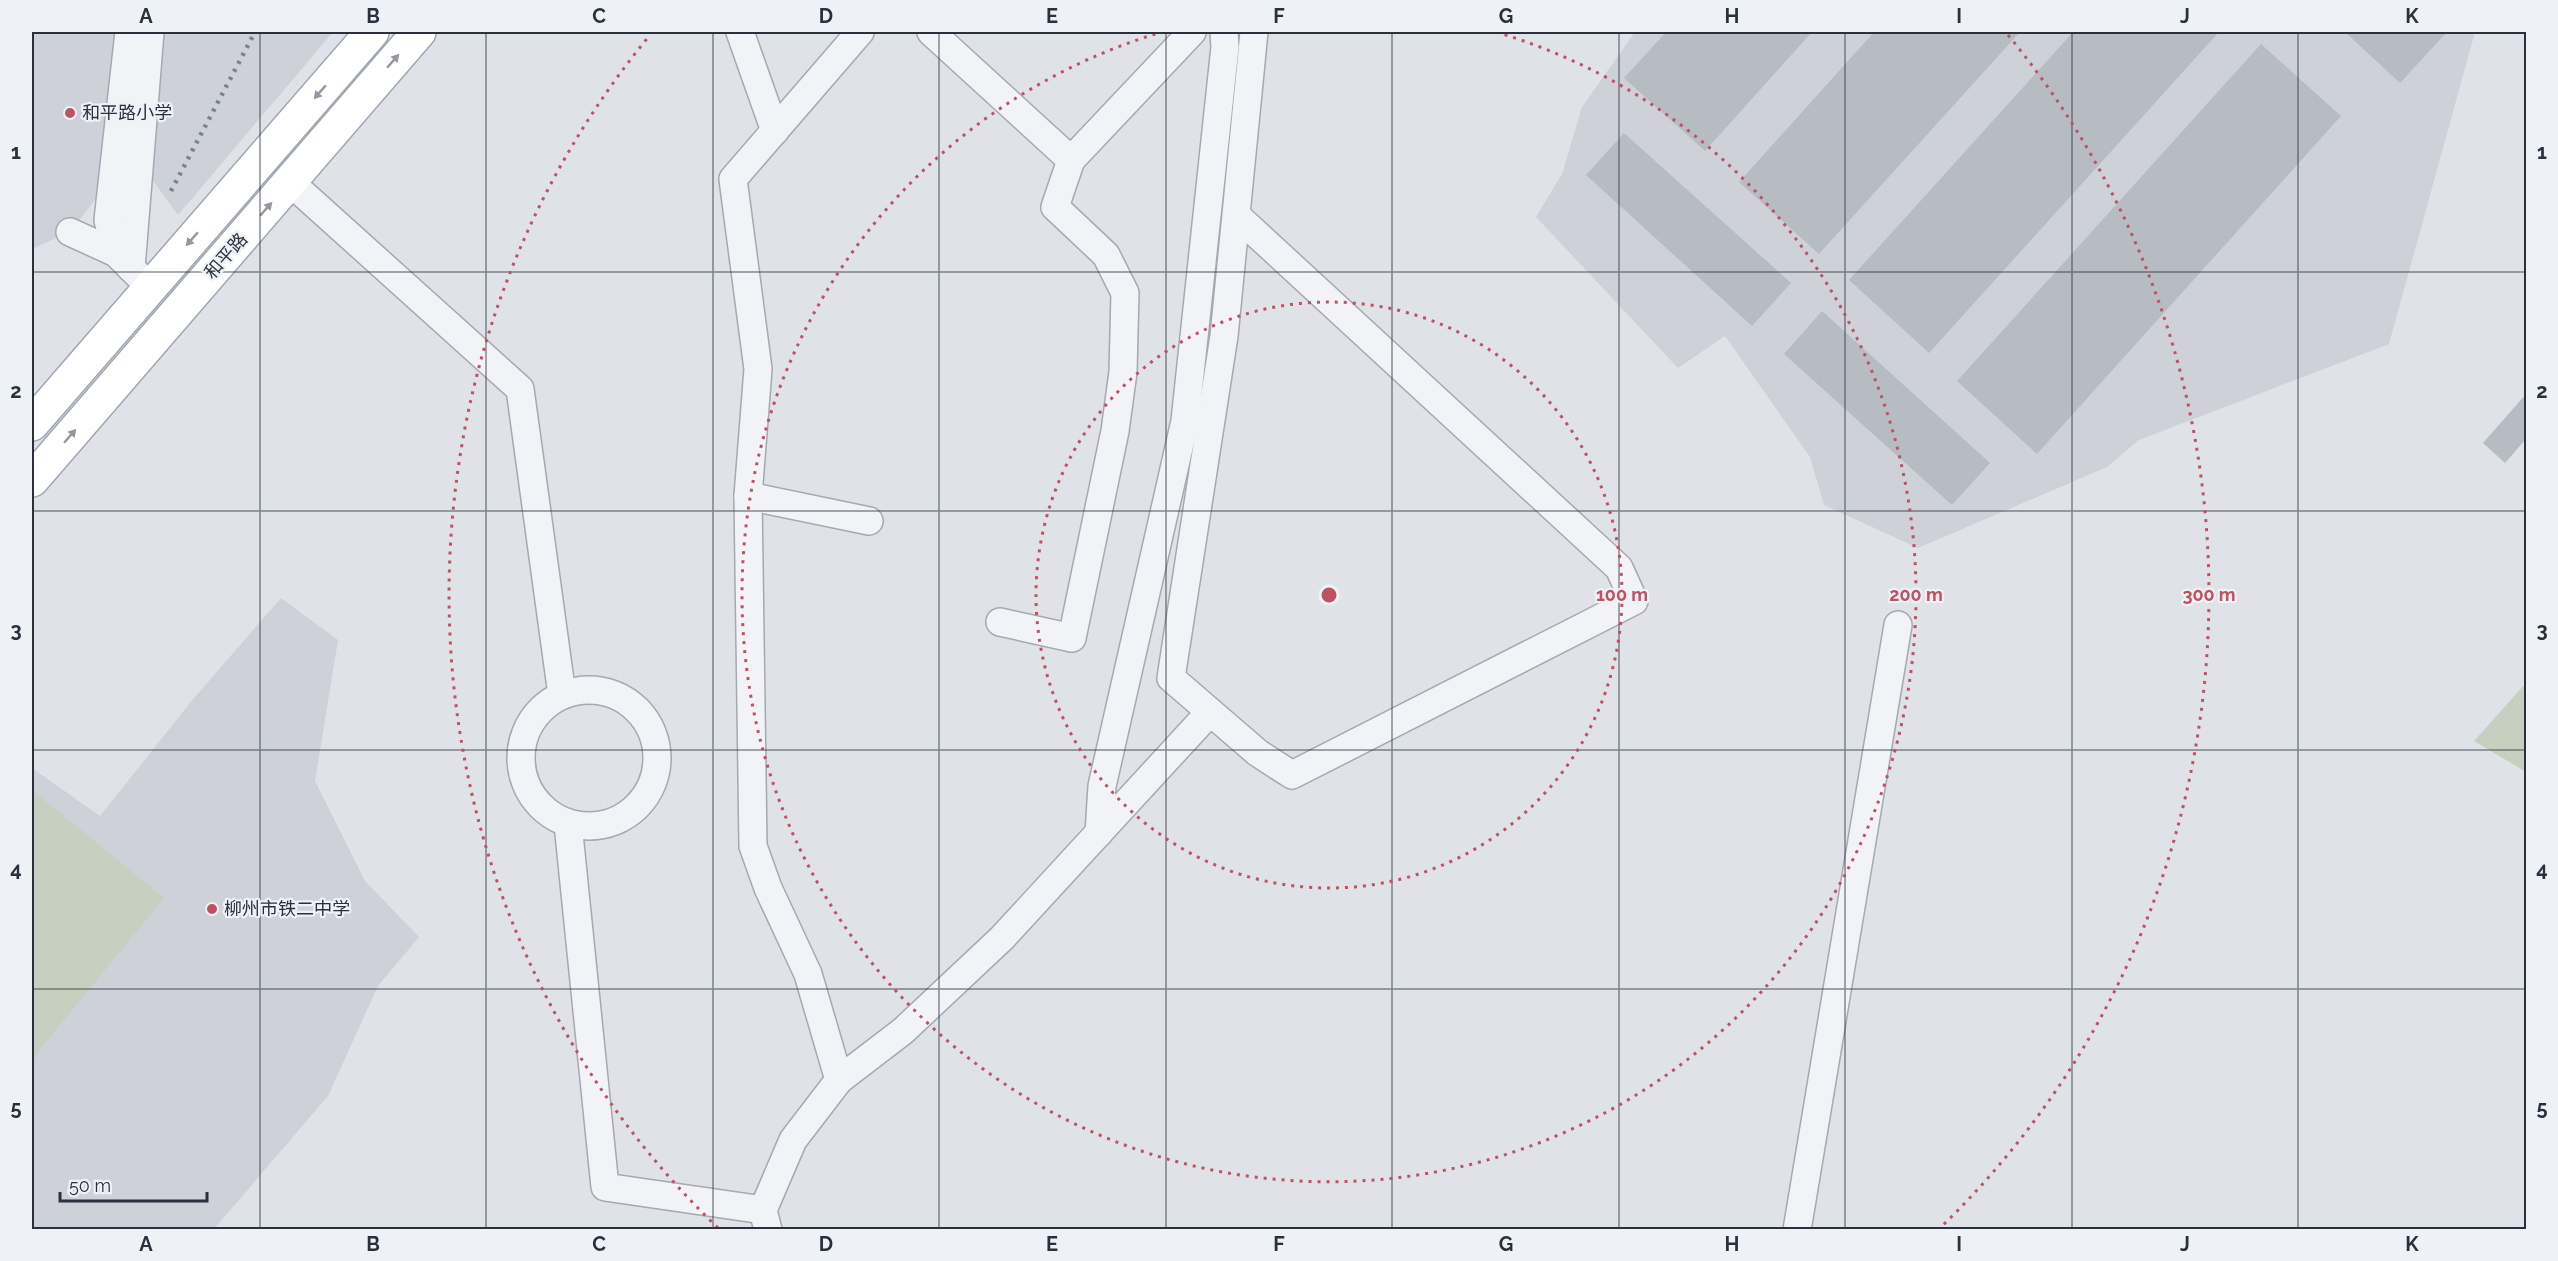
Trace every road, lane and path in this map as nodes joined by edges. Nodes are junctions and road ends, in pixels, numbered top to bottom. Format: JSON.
{"nodes":[{"id":1,"x":129,"y":32,"type":"edge"},
{"id":2,"x":150,"y":32,"type":"edge"},
{"id":3,"x":372,"y":32,"type":"edge"},
{"id":4,"x":419,"y":32,"type":"edge"},
{"id":5,"x":740,"y":32,"type":"edge"},
{"id":6,"x":860,"y":32,"type":"edge"},
{"id":7,"x":931,"y":32,"type":"edge"},
{"id":8,"x":1192,"y":32,"type":"edge"},
{"id":9,"x":1224,"y":32,"type":"edge"},
{"id":10,"x":1254,"y":32,"type":"edge"},
{"id":11,"x":775,"y":131,"type":"junction"},
{"id":12,"x":1071,"y":160,"type":"junction"},
{"id":13,"x":290,"y":182,"type":"junction"},
{"id":14,"x":1236,"y":214,"type":"junction"},
{"id":15,"x":70,"y":232,"type":"dead end"},
{"id":16,"x":132,"y":269,"type":"junction"},
{"id":17,"x":32,"y":424,"type":"edge"},
{"id":18,"x":32,"y":480,"type":"edge"},
{"id":19,"x":748,"y":496,"type":"junction"},
{"id":20,"x":869,"y":521,"type":"dead end"},
{"id":21,"x":1000,"y":622,"type":"dead end"},
{"id":22,"x":1898,"y":625,"type":"dead end"},
{"id":23,"x":562,"y":695,"type":"junction"},
{"id":24,"x":1210,"y":712,"type":"junction"},
{"id":25,"x":568,"y":824,"type":"junction"},
{"id":26,"x":1099,"y":833,"type":"junction"},
{"id":27,"x":839,"y":1080,"type":"junction"},
{"id":28,"x":765,"y":1220,"type":"edge"},
{"id":29,"x":1797,"y":1230,"type":"edge"}],
"edges":[{"from":1,"to":16,"type":"street"},
{"from":2,"to":16,"type":"street"},
{"from":3,"to":16,"type":"main road","name":"和平路","one_way":true},
{"from":13,"to":4,"type":"main road","name":"和平路","one_way":true},
{"from":5,"to":11,"type":"street"},
{"from":6,"to":11,"type":"street"},
{"from":7,"to":12,"type":"street"},
{"from":8,"to":12,"type":"street"},
{"from":9,"to":26,"type":"street"},
{"from":10,"to":14,"type":"street"},
{"from":11,"to":19,"type":"street"},
{"from":12,"to":21,"type":"street"},
{"from":18,"to":13,"type":"main road","name":"和平路","one_way":true},
{"from":13,"to":23,"type":"street"},
{"from":14,"to":24,"type":"street"},
{"from":14,"to":24,"type":"street"},
{"from":15,"to":16,"type":"street"},
{"from":16,"to":17,"type":"main road","name":"和平路"},
{"from":19,"to":20,"type":"street"},
{"from":19,"to":27,"type":"street"},
{"from":22,"to":29,"type":"street"},
{"from":23,"to":25,"type":"street"},
{"from":23,"to":25,"type":"street"},
{"from":24,"to":26,"type":"street"},
{"from":25,"to":28,"type":"street"},
{"from":26,"to":27,"type":"street"},
{"from":27,"to":28,"type":"street"}]}
